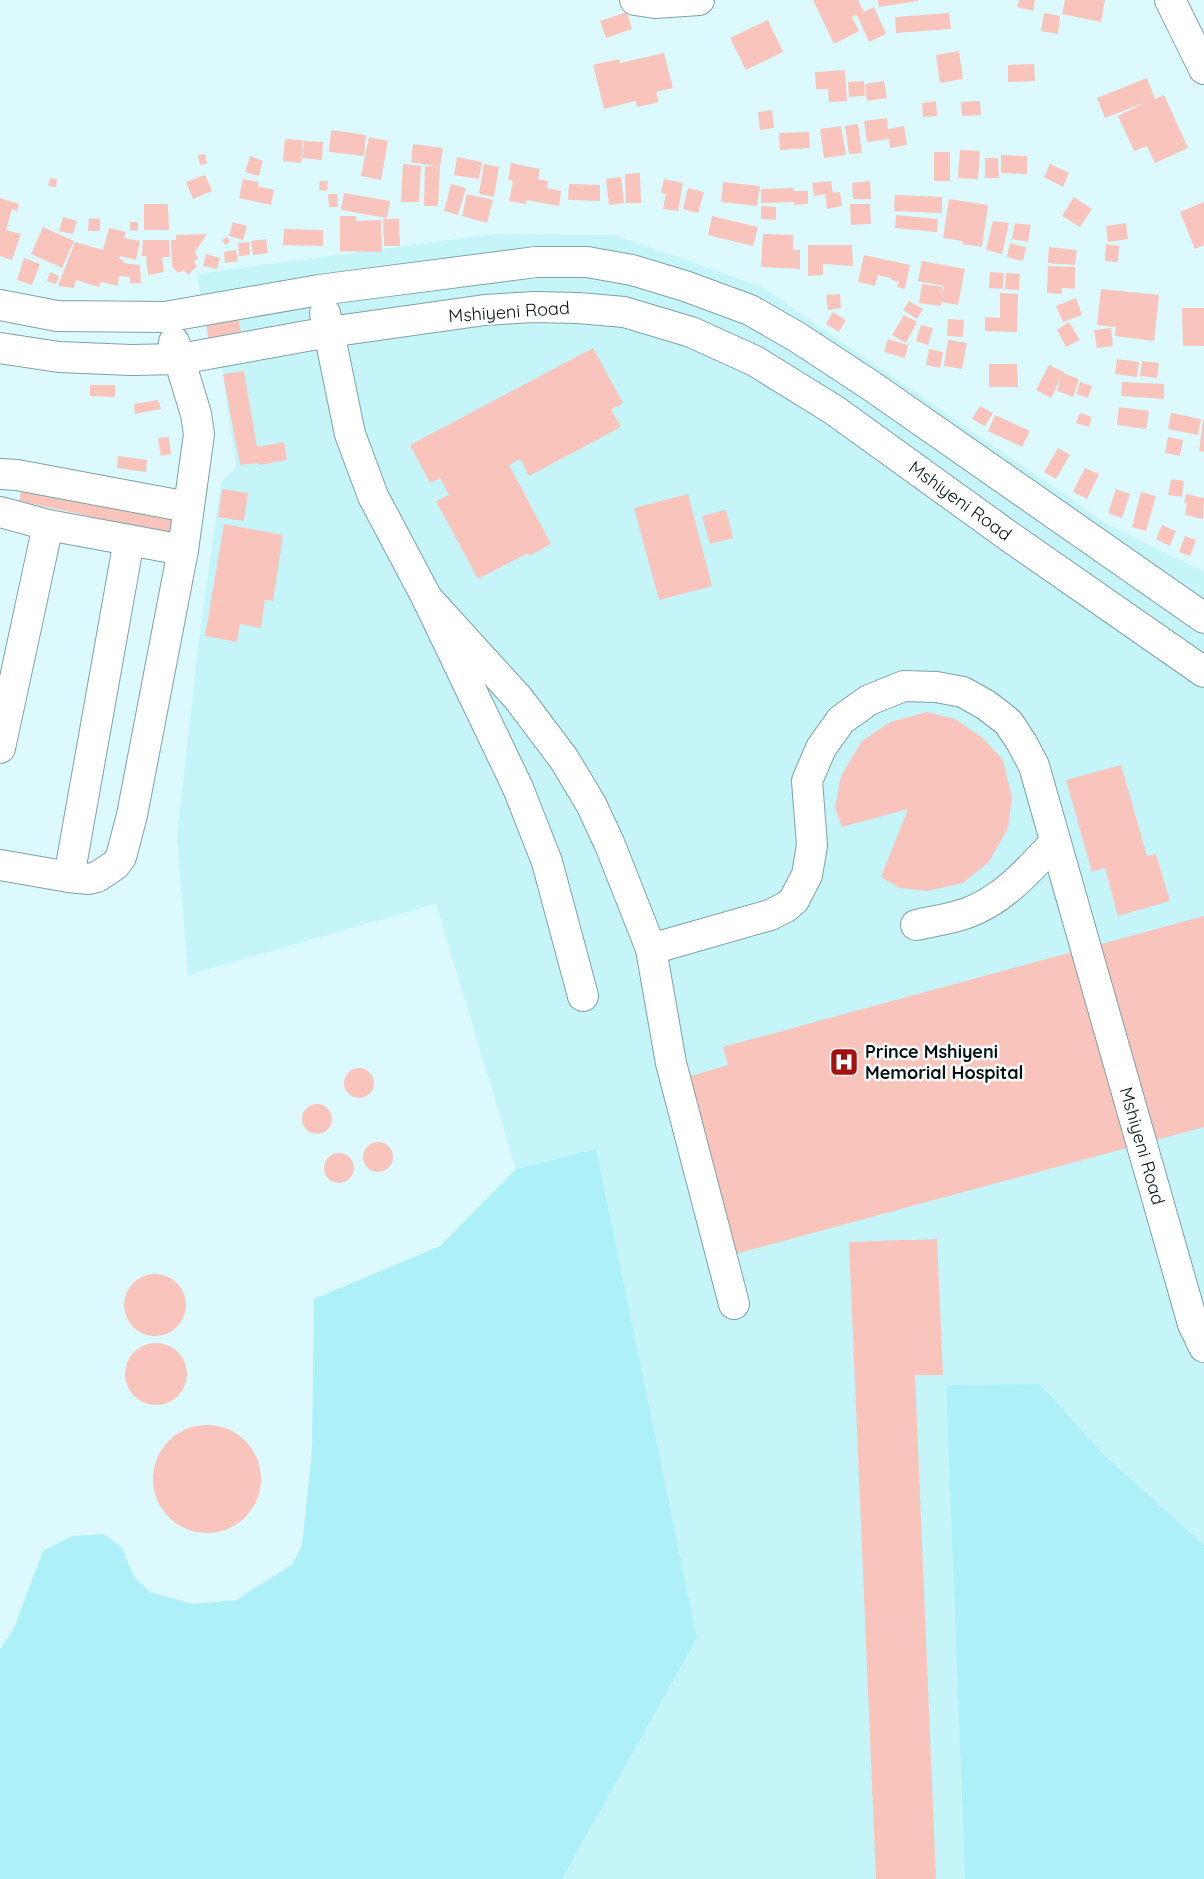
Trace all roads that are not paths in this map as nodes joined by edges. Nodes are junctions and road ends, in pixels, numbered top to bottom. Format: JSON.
{"nodes":[{"id":1,"x":635,"y":0,"type":"edge"},
{"id":2,"x":699,"y":0,"type":"edge"},
{"id":3,"x":1170,"y":0,"type":"edge"},
{"id":4,"x":1204,"y":69,"type":"edge"},
{"id":5,"x":319,"y":290,"type":"junction"},
{"id":6,"x":0,"y":305,"type":"edge"},
{"id":7,"x":165,"y":316,"type":"junction"},
{"id":8,"x":329,"y":332,"type":"junction"},
{"id":9,"x":0,"y":348,"type":"edge"},
{"id":10,"x":180,"y":359,"type":"junction"},
{"id":11,"x":0,"y":474,"type":"edge"},
{"id":12,"x":188,"y":507,"type":"junction"},
{"id":13,"x":0,"y":512,"type":"edge"},
{"id":14,"x":48,"y":525,"type":"junction"},
{"id":15,"x":129,"y":540,"type":"junction"},
{"id":16,"x":183,"y":550,"type":"junction"},
{"id":17,"x":427,"y":598,"type":"junction"},
{"id":18,"x":1204,"y":618,"type":"edge"},
{"id":19,"x":1202,"y":668,"type":"edge"},
{"id":20,"x":0,"y":748,"type":"edge"},
{"id":21,"x":1054,"y":843,"type":"junction"},
{"id":22,"x":0,"y":865,"type":"edge"},
{"id":23,"x":69,"y":877,"type":"junction"},
{"id":24,"x":916,"y":925,"type":"dead end"},
{"id":25,"x":651,"y":949,"type":"junction"},
{"id":26,"x":583,"y":996,"type":"dead end"},
{"id":27,"x":734,"y":1304,"type":"dead end"},
{"id":28,"x":1204,"y":1347,"type":"edge"}],
"edges":[{"from":1,"to":2,"type":"street"},
{"from":3,"to":4,"type":"street"},
{"from":5,"to":7,"type":"street"},
{"from":5,"to":8,"type":"street"},
{"from":5,"to":18,"type":"street"},
{"from":6,"to":7,"type":"street"},
{"from":7,"to":10,"type":"street"},
{"from":8,"to":10,"type":"street","name":"Mshiyeni Road"},
{"from":8,"to":17,"type":"street"},
{"from":8,"to":19,"type":"street","name":"Mshiyeni Road"},
{"from":9,"to":10,"type":"street","name":"Mshiyeni Road"},
{"from":10,"to":12,"type":"street"},
{"from":11,"to":12,"type":"street"},
{"from":12,"to":16,"type":"street"},
{"from":13,"to":14,"type":"street"},
{"from":14,"to":15,"type":"street"},
{"from":14,"to":20,"type":"street"},
{"from":15,"to":16,"type":"street"},
{"from":15,"to":23,"type":"street"},
{"from":16,"to":23,"type":"street"},
{"from":17,"to":25,"type":"street"},
{"from":17,"to":26,"type":"street"},
{"from":21,"to":24,"type":"street"},
{"from":21,"to":25,"type":"street","name":"Mshiyeni Road"},
{"from":21,"to":28,"type":"street","name":"Mshiyeni Road"},
{"from":22,"to":23,"type":"street"},
{"from":25,"to":27,"type":"street"}]}
